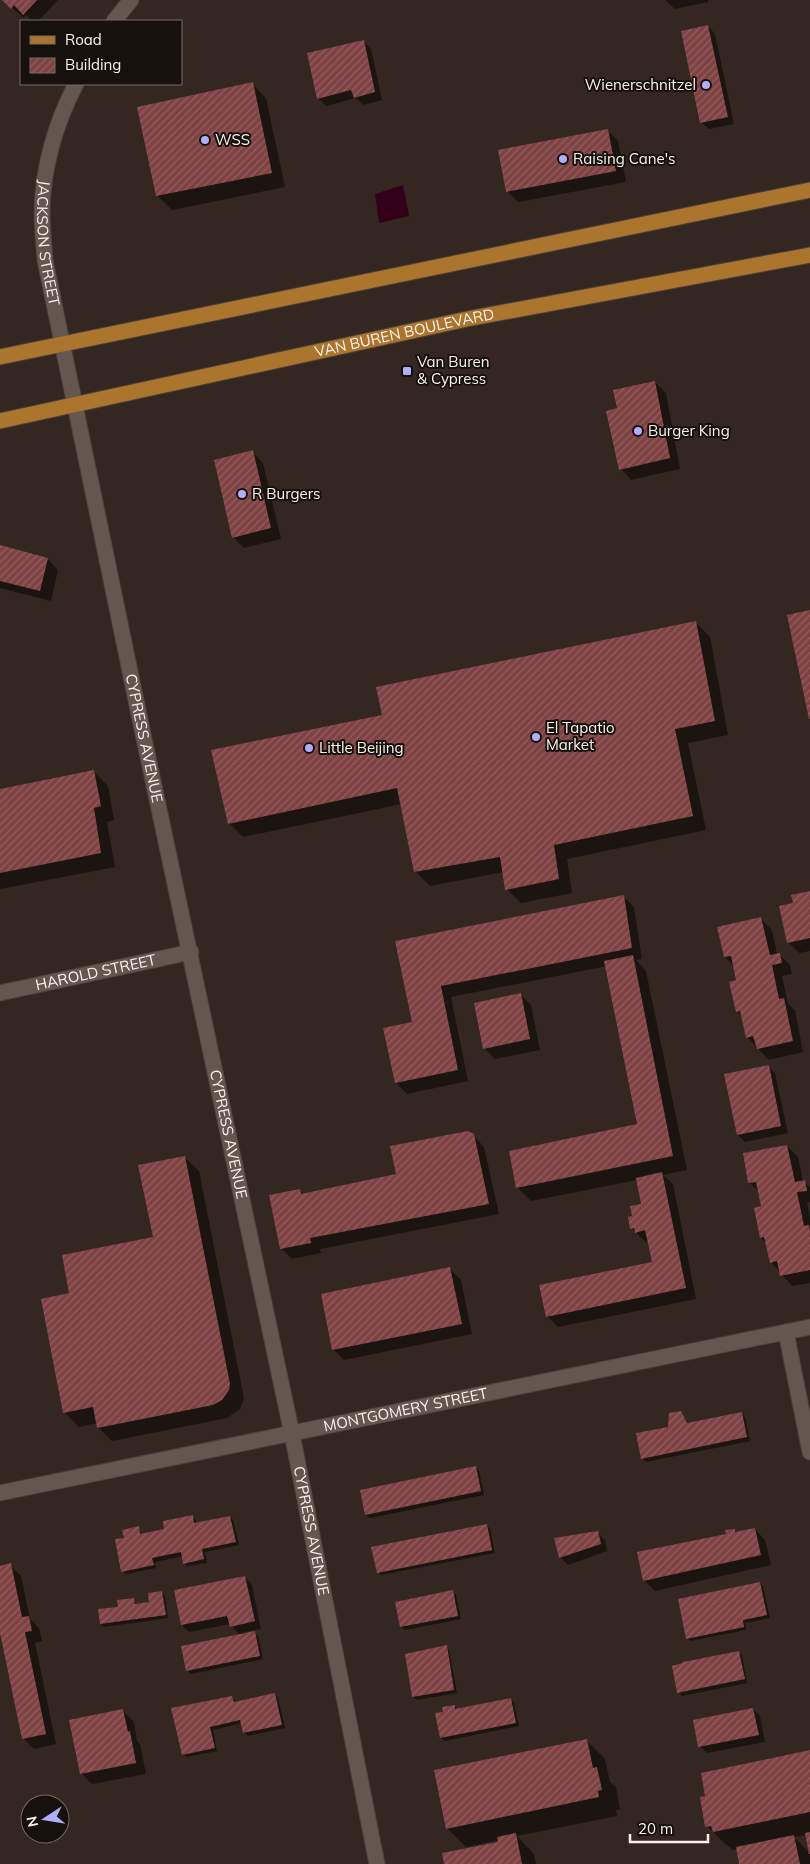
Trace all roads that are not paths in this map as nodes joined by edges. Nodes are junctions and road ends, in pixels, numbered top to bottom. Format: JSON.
{"nodes":[{"id":1,"x":130,"y":0,"type":"edge"},
{"id":2,"x":115,"y":20,"type":"edge"},
{"id":3,"x":75,"y":85,"type":"edge"},
{"id":4,"x":810,"y":190,"type":"edge"},
{"id":5,"x":810,"y":254,"type":"edge"},
{"id":6,"x":62,"y":343,"type":"junction"},
{"id":7,"x":0,"y":357,"type":"edge"},
{"id":8,"x":74,"y":406,"type":"junction"},
{"id":9,"x":0,"y":421,"type":"edge"},
{"id":10,"x":191,"y":952,"type":"junction"},
{"id":11,"x":0,"y":993,"type":"edge"},
{"id":12,"x":810,"y":1327,"type":"edge"},
{"id":13,"x":786,"y":1332,"type":"junction"},
{"id":14,"x":292,"y":1434,"type":"junction"},
{"id":15,"x":810,"y":1452,"type":"edge"},
{"id":16,"x":0,"y":1493,"type":"edge"},
{"id":17,"x":377,"y":1864,"type":"edge"}],
"edges":[{"from":1,"to":2,"type":"street"},
{"from":3,"to":6,"type":"street","name":"JACKSON STREET"},
{"from":4,"to":6,"type":"main road"},
{"from":5,"to":8,"type":"main road","name":"VAN BUREN BOULEVARD"},
{"from":6,"to":7,"type":"main road"},
{"from":6,"to":8,"type":"street","name":"JACKSON STREET"},
{"from":8,"to":9,"type":"main road","name":"VAN BUREN BOULEVARD"},
{"from":8,"to":10,"type":"street","name":"CYPRESS AVENUE"},
{"from":10,"to":11,"type":"street","name":"HAROLD STREET"},
{"from":10,"to":14,"type":"street","name":"CYPRESS AVENUE"},
{"from":12,"to":13,"type":"street","name":"MONTGOMERY STREET"},
{"from":13,"to":14,"type":"street","name":"MONTGOMERY STREET"},
{"from":13,"to":15,"type":"street"},
{"from":14,"to":16,"type":"street","name":"MONTGOMERY STREET"},
{"from":14,"to":17,"type":"street","name":"CYPRESS AVENUE"}]}
